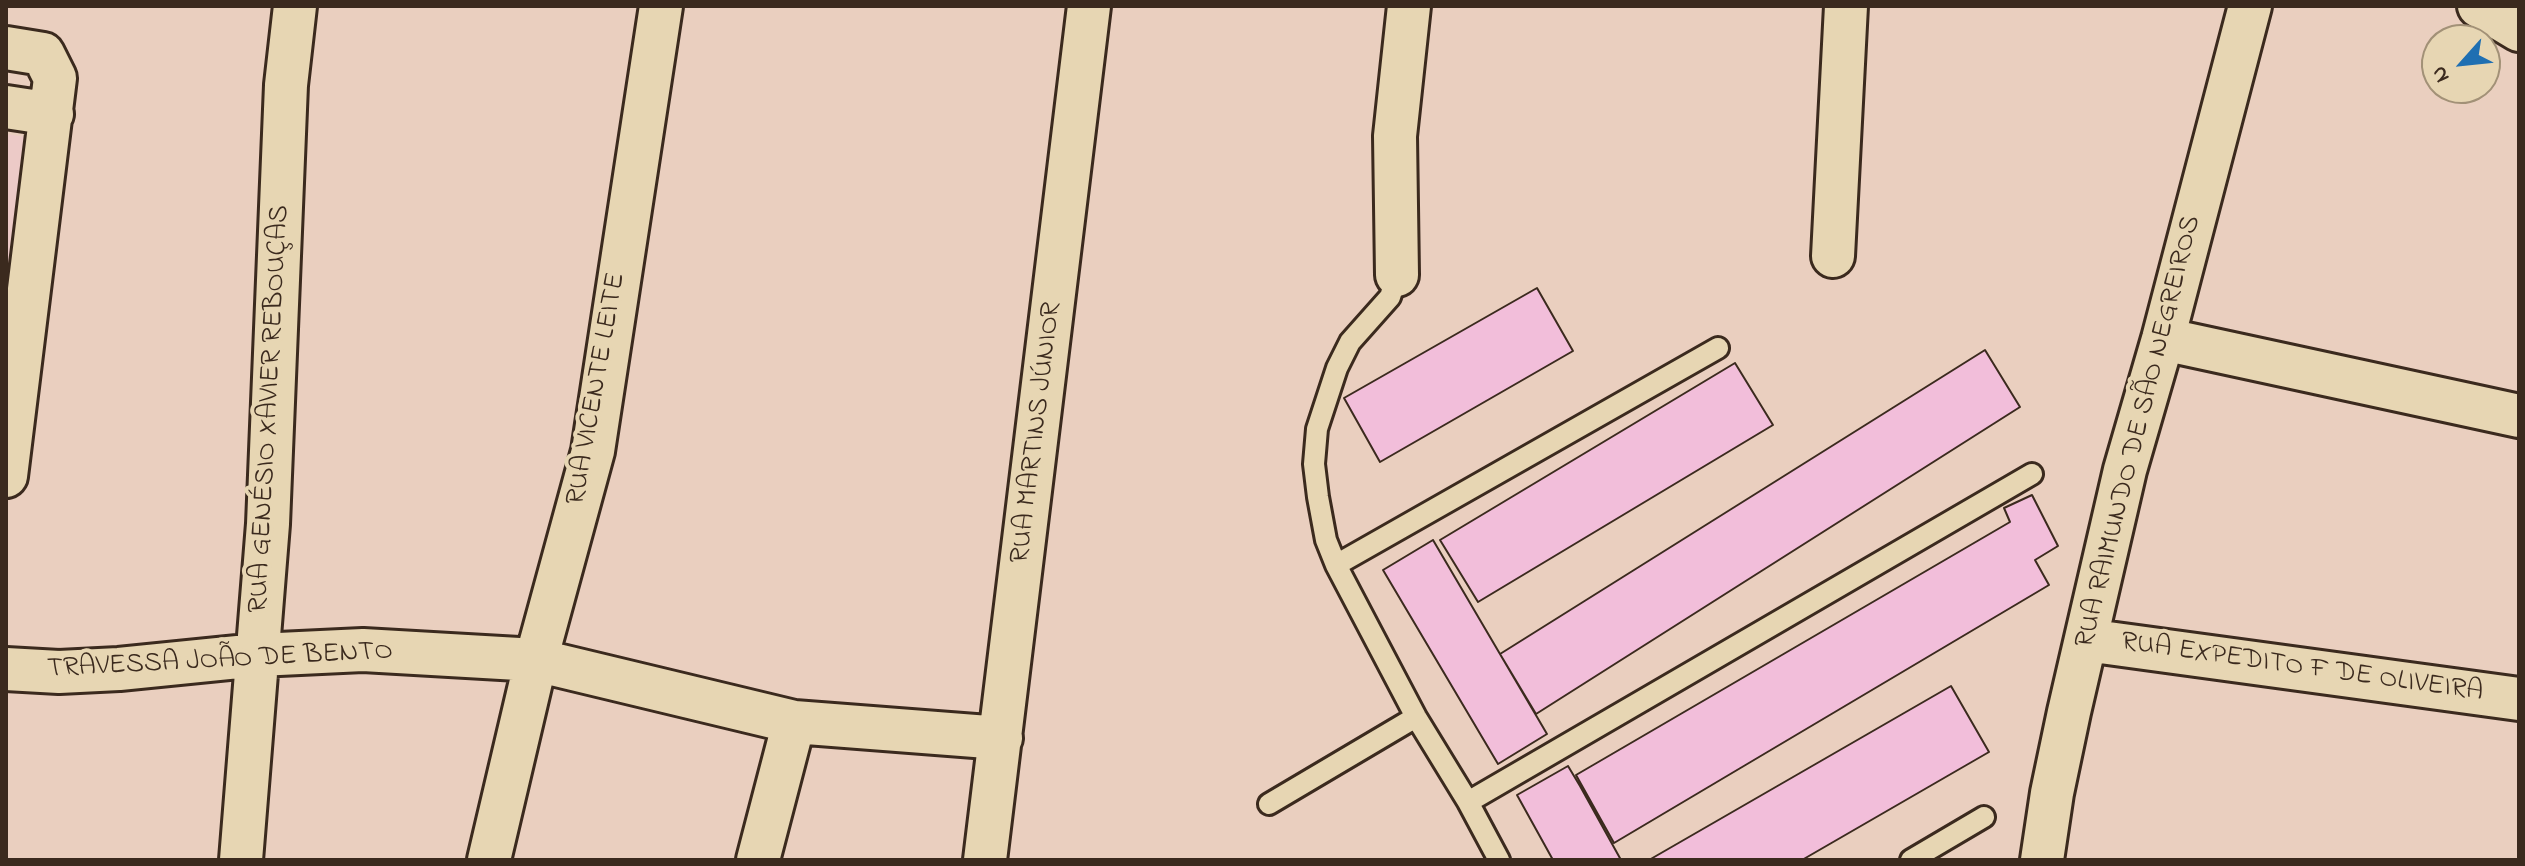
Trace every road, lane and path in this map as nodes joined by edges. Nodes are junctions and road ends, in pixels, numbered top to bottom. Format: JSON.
{"nodes":[{"id":1,"x":295,"y":6,"type":"edge"},
{"id":2,"x":661,"y":6,"type":"edge"},
{"id":3,"x":1089,"y":6,"type":"edge"},
{"id":4,"x":1409,"y":6,"type":"edge"},
{"id":5,"x":1846,"y":6,"type":"edge"},
{"id":6,"x":2250,"y":6,"type":"edge"},
{"id":7,"x":2479,"y":6,"type":"edge"},
{"id":8,"x":2519,"y":30,"type":"edge"},
{"id":9,"x":6,"y":48,"type":"edge"},
{"id":10,"x":6,"y":107,"type":"edge"},
{"id":11,"x":52,"y":114,"type":"junction"},
{"id":12,"x":1833,"y":256,"type":"dead end"},
{"id":13,"x":1397,"y":275,"type":"joint"},
{"id":14,"x":2163,"y":339,"type":"junction"},
{"id":15,"x":1718,"y":348,"type":"dead end"},
{"id":16,"x":2519,"y":416,"type":"edge"},
{"id":17,"x":2032,"y":474,"type":"dead end"},
{"id":18,"x":6,"y":476,"type":"edge"},
{"id":19,"x":1336,"y":565,"type":"junction"},
{"id":20,"x":2086,"y":640,"type":"junction"},
{"id":21,"x":258,"y":655,"type":"junction"},
{"id":22,"x":536,"y":660,"type":"junction"},
{"id":23,"x":6,"y":669,"type":"edge"},
{"id":24,"x":2519,"y":699,"type":"edge"},
{"id":25,"x":1416,"y":717,"type":"junction"},
{"id":26,"x":794,"y":722,"type":"junction"},
{"id":27,"x":1001,"y":738,"type":"junction"},
{"id":28,"x":1468,"y":802,"type":"junction"},
{"id":29,"x":1269,"y":804,"type":"dead end"},
{"id":30,"x":1984,"y":817,"type":"dead end"},
{"id":31,"x":241,"y":860,"type":"edge"},
{"id":32,"x":489,"y":860,"type":"edge"},
{"id":33,"x":758,"y":860,"type":"edge"},
{"id":34,"x":985,"y":860,"type":"edge"},
{"id":35,"x":1499,"y":860,"type":"edge"},
{"id":36,"x":1911,"y":860,"type":"edge"},
{"id":37,"x":2042,"y":860,"type":"edge"}],
"edges":[{"from":1,"to":21,"type":"street","name":"RUA GENÉSIO XAVIER REBOUÇAS"},
{"from":2,"to":22,"type":"street","name":"RUA VICENTE LEITE"},
{"from":3,"to":27,"type":"street","name":"RUA MARTINS JÚNIOR"},
{"from":4,"to":13,"type":"street"},
{"from":5,"to":12,"type":"street"},
{"from":6,"to":14,"type":"street","name":"RUA RAIMUNDO DE SÃO NEGREIROS"},
{"from":7,"to":8,"type":"street"},
{"from":9,"to":11,"type":"street"},
{"from":10,"to":11,"type":"street"},
{"from":11,"to":18,"type":"street"},
{"from":13,"to":19,"type":"lane"},
{"from":14,"to":16,"type":"street"},
{"from":14,"to":20,"type":"street","name":"RUA RAIMUNDO DE SÃO NEGREIROS"},
{"from":15,"to":19,"type":"lane"},
{"from":17,"to":28,"type":"lane"},
{"from":19,"to":25,"type":"lane"},
{"from":20,"to":24,"type":"street","name":"RUA EXPEDITO F DE OLIVEIRA"},
{"from":20,"to":37,"type":"street","name":"RUA RAIMUNDO DE SÃO NEGREIROS"},
{"from":21,"to":22,"type":"street","name":"TRAVESSA JOÃO DE BENTO"},
{"from":21,"to":23,"type":"street","name":"TRAVESSA JOÃO DE BENTO"},
{"from":21,"to":31,"type":"street","name":"RUA GENÉSIO XAVIER REBOUÇAS"},
{"from":22,"to":26,"type":"street","name":"TRAVESSA JOÃO DE BENTO"},
{"from":22,"to":32,"type":"street","name":"RUA VICENTE LEITE"},
{"from":25,"to":28,"type":"lane"},
{"from":25,"to":29,"type":"lane"},
{"from":26,"to":27,"type":"street","name":"TRAVESSA JOÃO DE BENTO"},
{"from":26,"to":33,"type":"street"},
{"from":27,"to":34,"type":"street","name":"RUA MARTINS JÚNIOR"},
{"from":28,"to":35,"type":"lane"},
{"from":30,"to":36,"type":"lane"}]}
